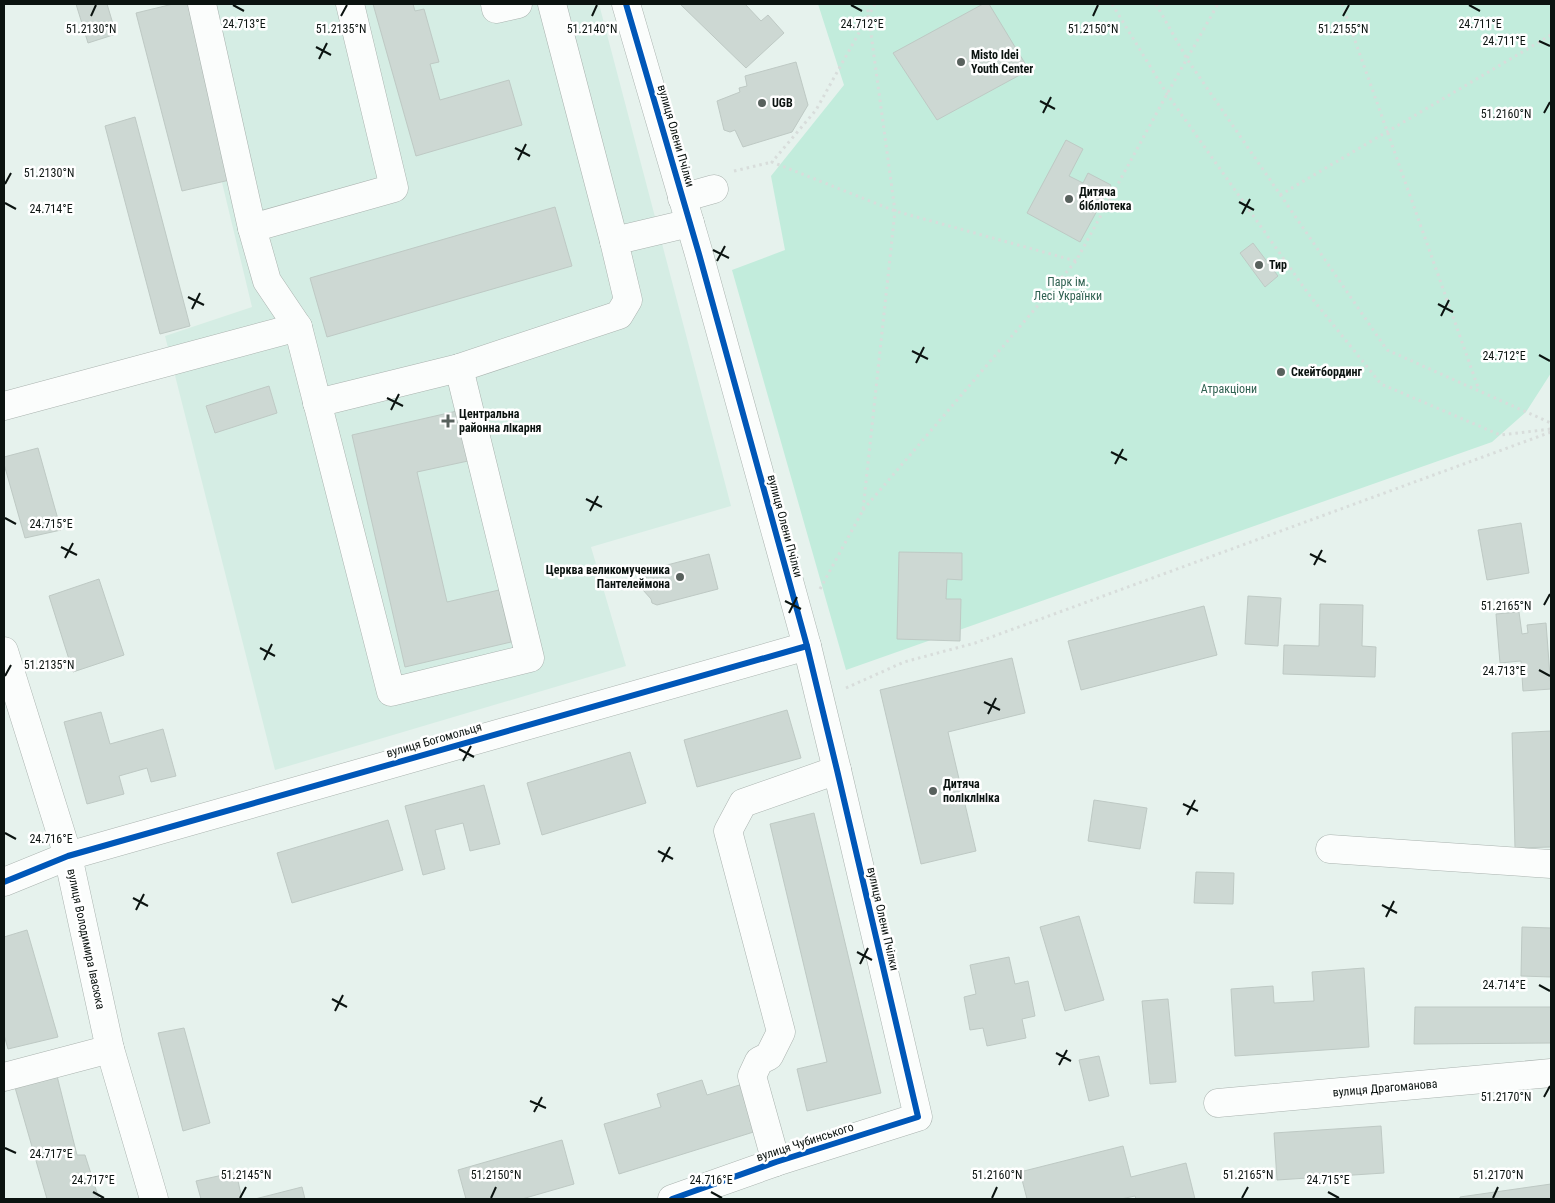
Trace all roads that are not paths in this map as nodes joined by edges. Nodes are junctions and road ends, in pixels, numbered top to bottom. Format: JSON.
{"nodes":[{"id":1,"x":202,"y":4,"type":"edge"},
{"id":2,"x":350,"y":4,"type":"edge"},
{"id":3,"x":495,"y":4,"type":"edge"},
{"id":4,"x":518,"y":4,"type":"edge"},
{"id":5,"x":552,"y":4,"type":"edge"},
{"id":6,"x":626,"y":4,"type":"edge"},
{"id":7,"x":714,"y":189,"type":"dead end"},
{"id":8,"x":686,"y":211,"type":"junction"},
{"id":9,"x":252,"y":228,"type":"junction"},
{"id":10,"x":614,"y":241,"type":"junction"},
{"id":11,"x":298,"y":327,"type":"junction"},
{"id":12,"x":459,"y":368,"type":"junction"},
{"id":13,"x":317,"y":403,"type":"junction"},
{"id":14,"x":4,"y":406,"type":"edge"},
{"id":15,"x":804,"y":635,"type":"junction"},
{"id":16,"x":4,"y":651,"type":"edge"},
{"id":17,"x":837,"y":770,"type":"junction"},
{"id":18,"x":1330,"y":849,"type":"dead end"},
{"id":19,"x":68,"y":856,"type":"junction"},
{"id":20,"x":1551,"y":864,"type":"edge"},
{"id":21,"x":4,"y":882,"type":"edge"},
{"id":22,"x":110,"y":1049,"type":"junction"},
{"id":23,"x":1551,"y":1073,"type":"edge"},
{"id":24,"x":4,"y":1077,"type":"edge"},
{"id":25,"x":1218,"y":1103,"type":"dead end"},
{"id":26,"x":918,"y":1117,"type":"joint"},
{"id":27,"x":776,"y":1162,"type":"junction"},
{"id":28,"x":154,"y":1199,"type":"edge"},
{"id":29,"x":672,"y":1199,"type":"edge"}],
"edges":[{"from":1,"to":9,"type":"street"},
{"from":2,"to":9,"type":"street"},
{"from":3,"to":4,"type":"street"},
{"from":5,"to":10,"type":"street"},
{"from":6,"to":8,"type":"street","name":"вулиця Олени Пчілки"},
{"from":7,"to":8,"type":"street"},
{"from":8,"to":10,"type":"street"},
{"from":8,"to":15,"type":"street","name":"вулиця Олени Пчілки"},
{"from":9,"to":11,"type":"street"},
{"from":10,"to":12,"type":"street"},
{"from":11,"to":13,"type":"street"},
{"from":11,"to":14,"type":"street"},
{"from":12,"to":13,"type":"street"},
{"from":12,"to":13,"type":"street"},
{"from":15,"to":17,"type":"street","name":"вулиця Олени Пчілки"},
{"from":15,"to":19,"type":"street","name":"вулиця Богомольця"},
{"from":16,"to":19,"type":"street","name":"вулиця Володимира Івасюка"},
{"from":17,"to":26,"type":"street","name":"вулиця Олени Пчілки"},
{"from":17,"to":27,"type":"street"},
{"from":18,"to":20,"type":"street"},
{"from":19,"to":21,"type":"street","name":"вулиця Богомольця"},
{"from":19,"to":22,"type":"street","name":"вулиця Володимира Івасюка"},
{"from":22,"to":24,"type":"street"},
{"from":22,"to":28,"type":"street","name":"вулиця Володимира Івасюка"},
{"from":23,"to":25,"type":"street","name":"вулиця Драгоманова"},
{"from":26,"to":27,"type":"street","name":"вулиця Чубинського"},
{"from":27,"to":29,"type":"street","name":"вулиця Чубинського"}]}
